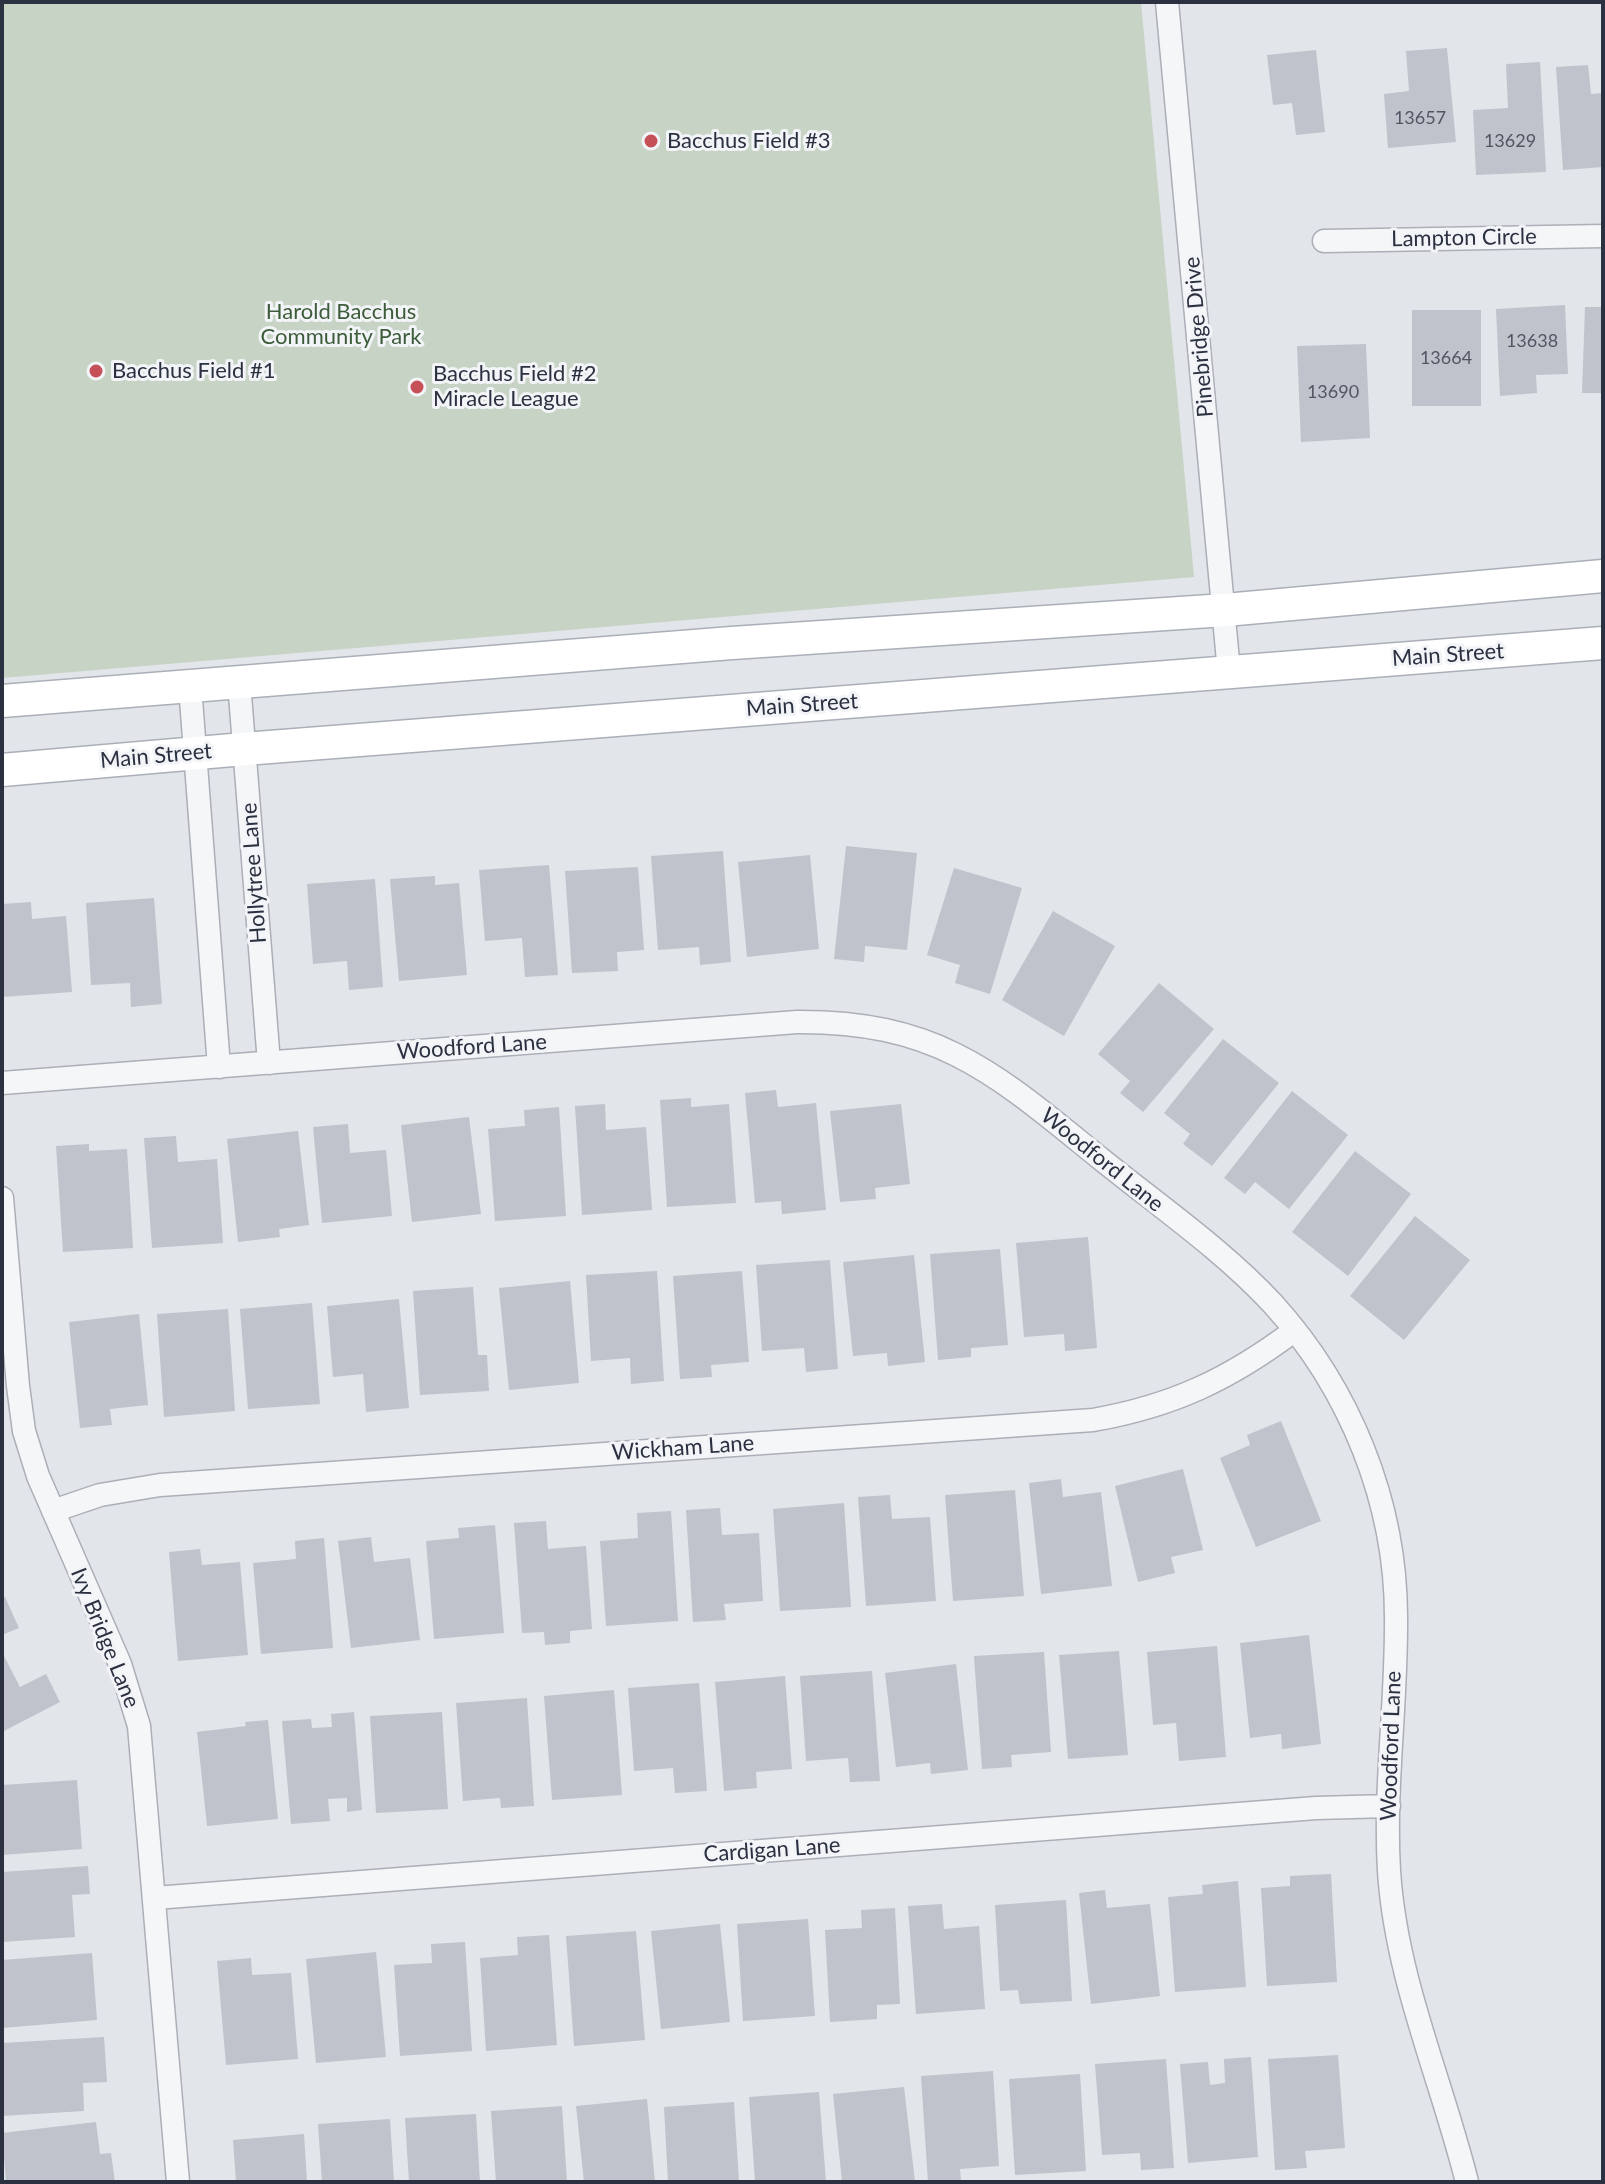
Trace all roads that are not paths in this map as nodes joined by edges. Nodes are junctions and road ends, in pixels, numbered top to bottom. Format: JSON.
{"nodes":[{"id":1,"x":1167,"y":2,"type":"edge"},
{"id":2,"x":1603,"y":236,"type":"edge"},
{"id":3,"x":1324,"y":241,"type":"dead end"},
{"id":4,"x":1603,"y":576,"type":"edge"},
{"id":5,"x":1225,"y":610,"type":"junction"},
{"id":6,"x":1603,"y":643,"type":"edge"},
{"id":7,"x":1229,"y":672,"type":"junction"},
{"id":8,"x":239,"y":682,"type":"junction"},
{"id":9,"x":190,"y":686,"type":"junction"},
{"id":10,"x":2,"y":701,"type":"edge"},
{"id":11,"x":244,"y":749,"type":"junction"},
{"id":12,"x":195,"y":753,"type":"junction"},
{"id":13,"x":2,"y":770,"type":"edge"},
{"id":14,"x":269,"y":1063,"type":"junction"},
{"id":15,"x":219,"y":1067,"type":"junction"},
{"id":16,"x":2,"y":1083,"type":"edge"},
{"id":17,"x":2,"y":1198,"type":"edge"},
{"id":18,"x":4,"y":1250,"type":"edge"},
{"id":19,"x":1295,"y":1330,"type":"junction"},
{"id":20,"x":53,"y":1511,"type":"junction"},
{"id":21,"x":1389,"y":1806,"type":"junction"},
{"id":22,"x":155,"y":1898,"type":"junction"},
{"id":23,"x":178,"y":2182,"type":"edge"},
{"id":24,"x":1467,"y":2182,"type":"edge"}],
"edges":[{"from":1,"to":5,"type":"street","name":"Pinebridge Drive"},
{"from":2,"to":3,"type":"street","name":"Lampton Circle"},
{"from":4,"to":5,"type":"main road"},
{"from":5,"to":7,"type":"street","name":"Pinebridge Drive"},
{"from":5,"to":8,"type":"main road"},
{"from":6,"to":7,"type":"main road","name":"Main Street"},
{"from":7,"to":11,"type":"main road","name":"Main Street"},
{"from":8,"to":9,"type":"main road"},
{"from":8,"to":11,"type":"street","name":"Hollytree Lane"},
{"from":9,"to":10,"type":"main road"},
{"from":9,"to":12,"type":"street"},
{"from":11,"to":12,"type":"main road","name":"Main Street"},
{"from":11,"to":14,"type":"street","name":"Hollytree Lane"},
{"from":12,"to":13,"type":"main road","name":"Main Street"},
{"from":12,"to":15,"type":"street"},
{"from":14,"to":15,"type":"street","name":"Woodford Lane"},
{"from":14,"to":19,"type":"street","name":"Woodford Lane"},
{"from":15,"to":16,"type":"street","name":"Woodford Lane"},
{"from":17,"to":18,"type":"street","name":"Ivy Bridge Lane"},
{"from":18,"to":20,"type":"street","name":"Ivy Bridge Lane"},
{"from":19,"to":20,"type":"street","name":"Wickham Lane"},
{"from":19,"to":21,"type":"street","name":"Woodford Lane"},
{"from":20,"to":22,"type":"street","name":"Ivy Bridge Lane"},
{"from":21,"to":22,"type":"street","name":"Cardigan Lane"},
{"from":21,"to":24,"type":"street","name":"Woodford Lane"},
{"from":22,"to":23,"type":"street","name":"Ivy Bridge Lane"}]}
